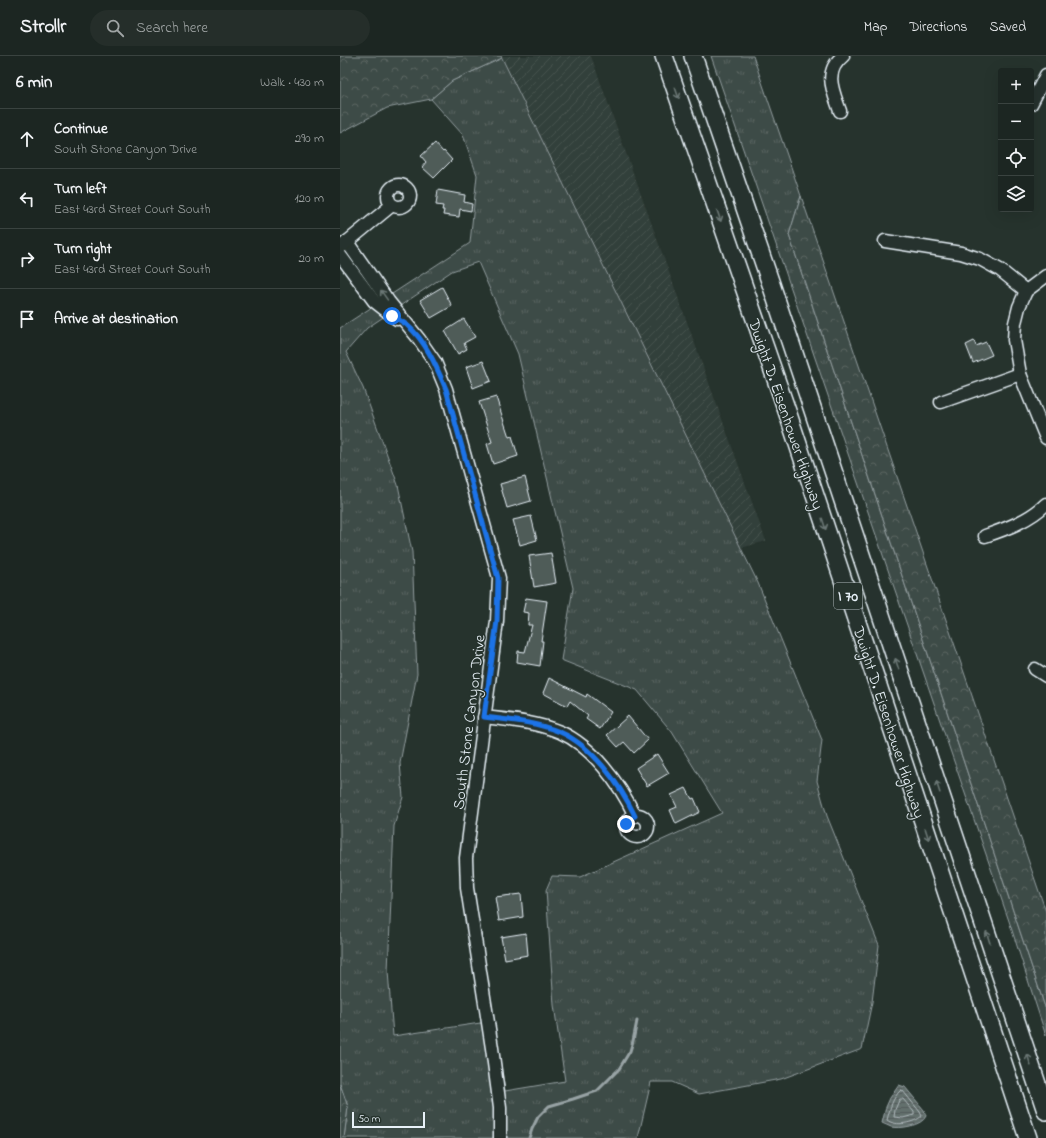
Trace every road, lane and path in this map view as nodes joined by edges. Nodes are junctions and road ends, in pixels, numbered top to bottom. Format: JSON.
{"nodes":[{"id":1,"x":664,"y":56,"type":"edge"},
{"id":2,"x":693,"y":56,"type":"edge"},
{"id":3,"x":843,"y":56,"type":"edge"},
{"id":4,"x":1046,"y":75,"type":"edge"},
{"id":5,"x":1034,"y":98,"type":"edge"},
{"id":6,"x":840,"y":110,"type":"dead end"},
{"id":7,"x":392,"y":205,"type":"dead end"},
{"id":8,"x":885,"y":241,"type":"dead end"},
{"id":9,"x":344,"y":245,"type":"edge"},
{"id":10,"x":340,"y":255,"type":"edge"},
{"id":11,"x":1046,"y":276,"type":"edge"},
{"id":12,"x":1026,"y":291,"type":"junction"},
{"id":13,"x":408,"y":325,"type":"junction"},
{"id":14,"x":1020,"y":374,"type":"junction"},
{"id":15,"x":941,"y":402,"type":"dead end"},
{"id":16,"x":1046,"y":438,"type":"edge"},
{"id":17,"x":1046,"y":504,"type":"edge"},
{"id":18,"x":985,"y":536,"type":"dead end"},
{"id":19,"x":1035,"y":669,"type":"dead end"},
{"id":20,"x":1046,"y":676,"type":"edge"},
{"id":21,"x":484,"y":717,"type":"junction"},
{"id":22,"x":635,"y":816,"type":"dead end"},
{"id":23,"x":1046,"y":1111,"type":"edge"},
{"id":24,"x":500,"y":1138,"type":"edge"},
{"id":25,"x":1028,"y":1138,"type":"edge"}],
"edges":[{"from":1,"to":25,"type":"highway","name":"Dwight D. Eisenhower Highway","number":"I 70","one_way":true},
{"from":23,"to":2,"type":"highway","name":"Dwight D. Eisenhower Highway","number":"I 70","one_way":true},
{"from":3,"to":6,"type":"street"},
{"from":4,"to":5,"type":"street"},
{"from":7,"to":9,"type":"street"},
{"from":8,"to":12,"type":"street"},
{"from":13,"to":9,"type":"street","name":"South Stone Canyon Drive","one_way":true},
{"from":10,"to":13,"type":"street","name":"South Stone Canyon Drive"},
{"from":11,"to":12,"type":"street"},
{"from":12,"to":14,"type":"street"},
{"from":13,"to":21,"type":"street","name":"South Stone Canyon Drive"},
{"from":14,"to":15,"type":"street"},
{"from":14,"to":16,"type":"street"},
{"from":17,"to":18,"type":"street"},
{"from":19,"to":20,"type":"street"},
{"from":21,"to":22,"type":"street"},
{"from":21,"to":24,"type":"street","name":"South Stone Canyon Drive"}]}
